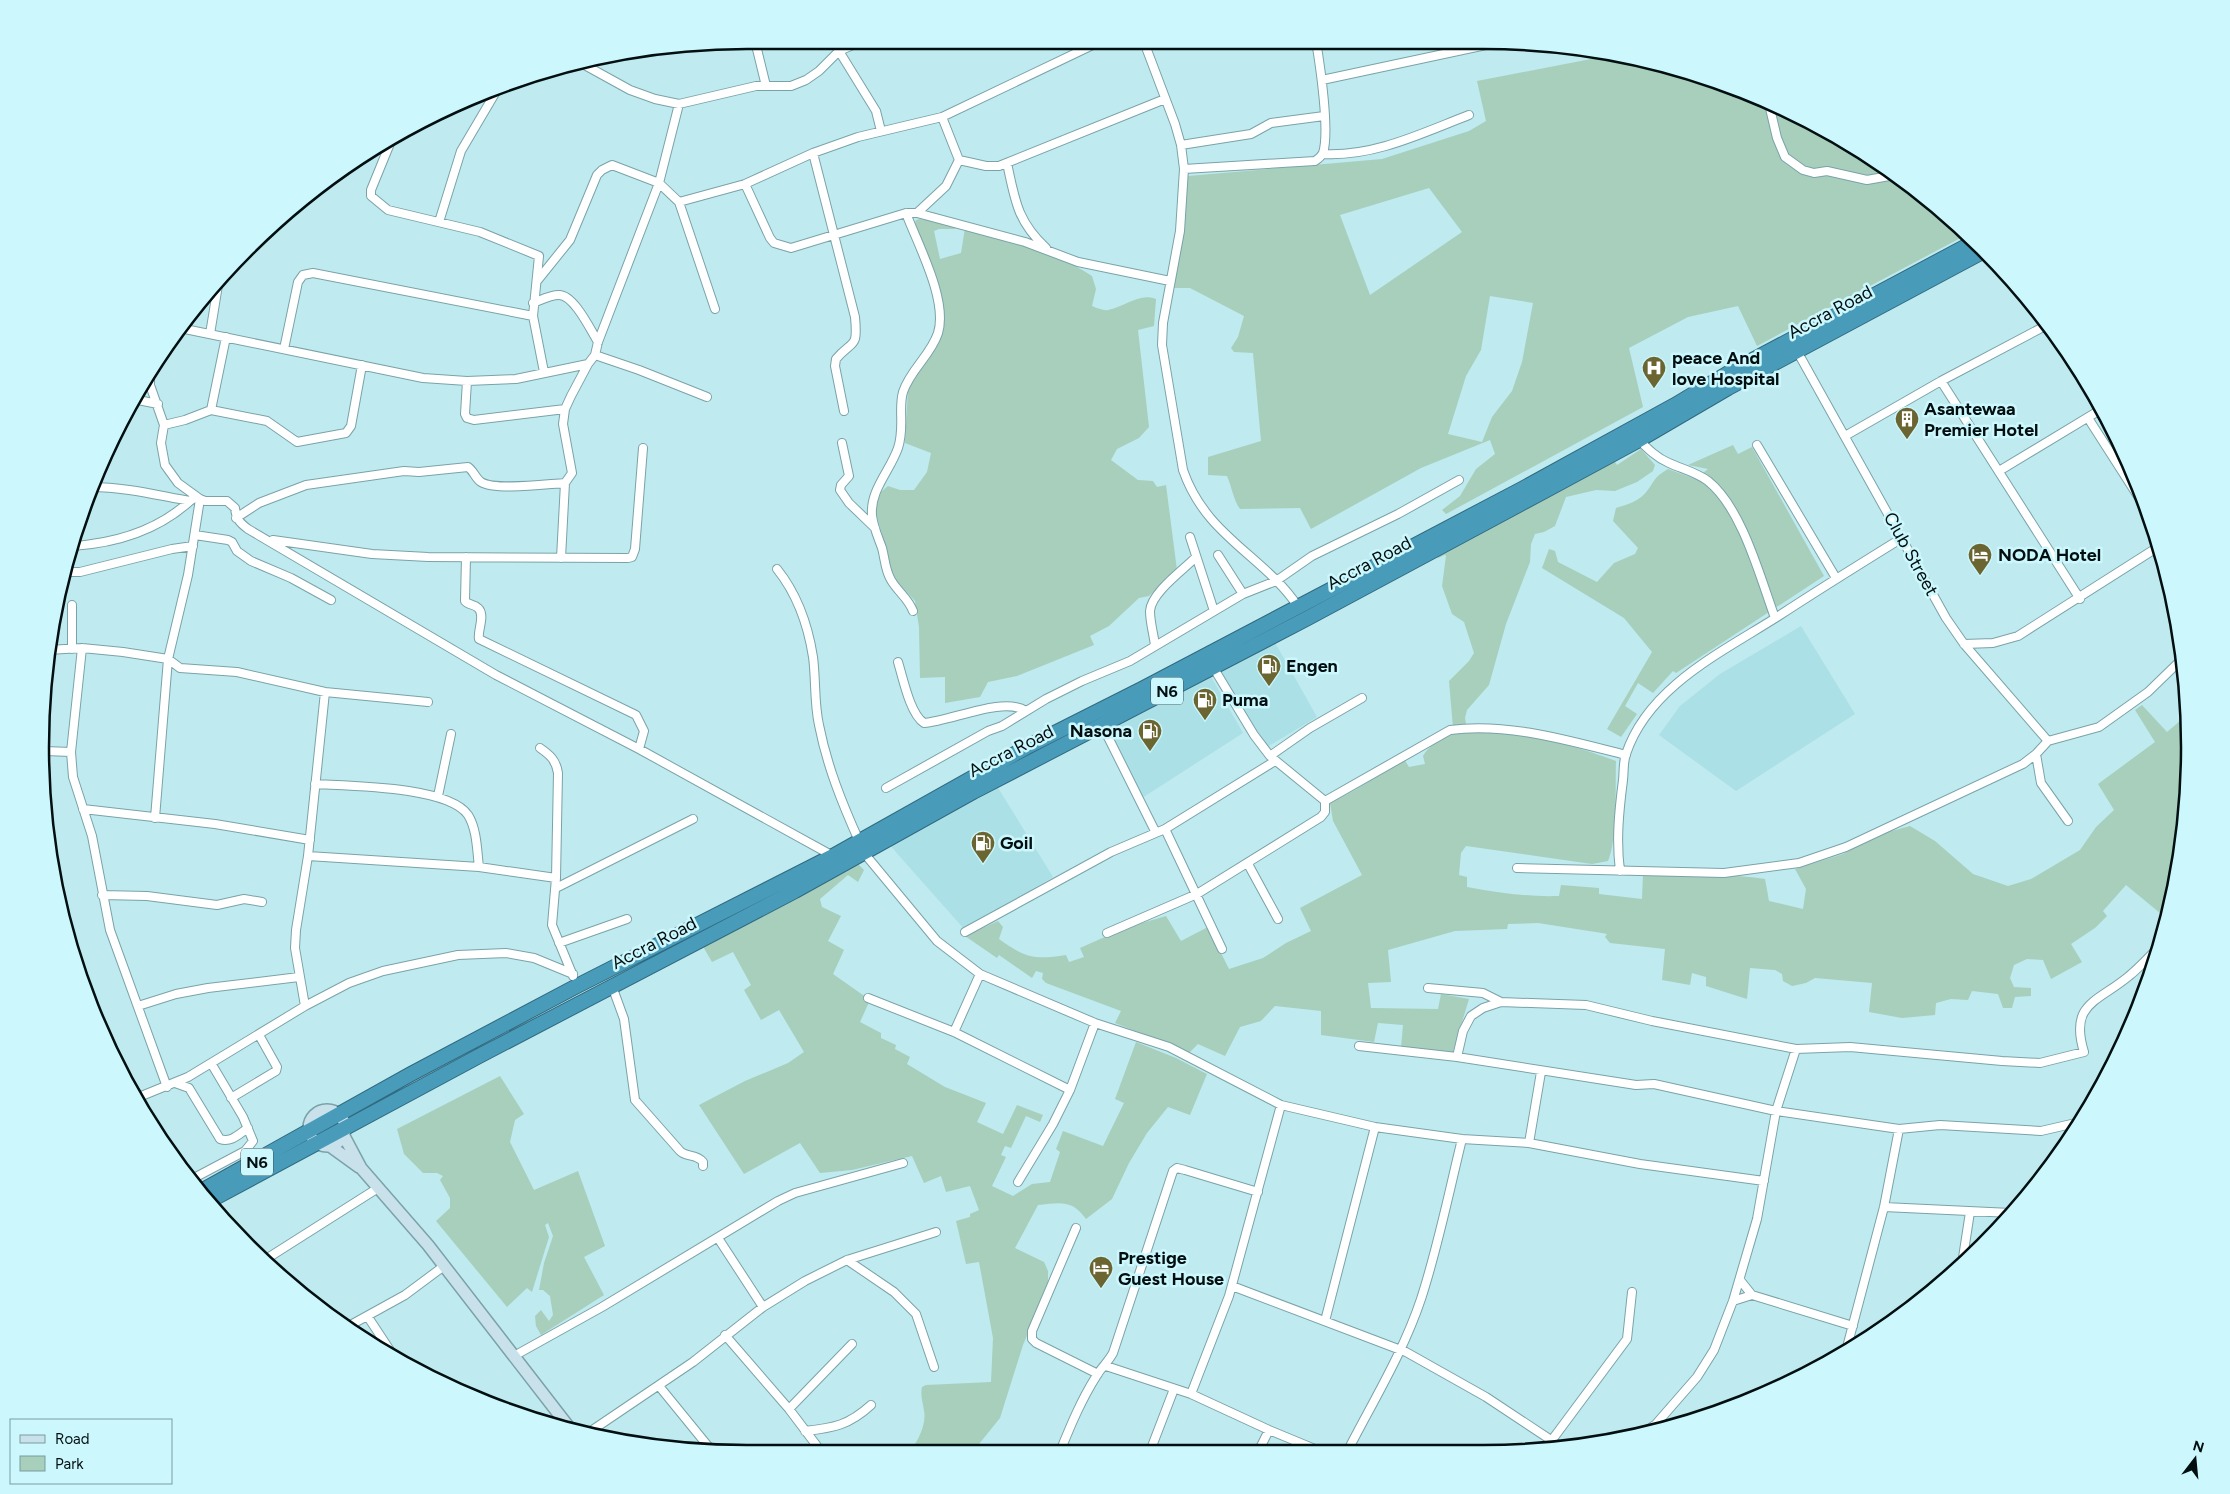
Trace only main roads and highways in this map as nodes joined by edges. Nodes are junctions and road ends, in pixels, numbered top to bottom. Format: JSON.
{"nodes":[{"id":1,"x":1968,"y":245,"type":"edge"},
{"id":2,"x":1978,"y":254,"type":"edge"},
{"id":3,"x":862,"y":847,"type":"junction"},
{"id":4,"x":473,"y":1041,"type":"junction"},
{"id":5,"x":478,"y":1056,"type":"junction"},
{"id":6,"x":206,"y":1188,"type":"edge"},
{"id":7,"x":215,"y":1198,"type":"edge"}],
"edges":[{"from":1,"to":3,"type":"highway","name":"Accra Road","number":"N6"},
{"from":2,"to":3,"type":"highway","name":"Accra Road","number":"N6"},
{"from":3,"to":4,"type":"highway","name":"Accra Road","number":"N6"},
{"from":3,"to":5,"type":"highway","name":"Accra Road","number":"N6"},
{"from":4,"to":5,"type":"highway"},
{"from":4,"to":6,"type":"highway","name":"Accra Road","number":"N6"},
{"from":5,"to":7,"type":"highway","name":"Accra Road","number":"N6"}]}
